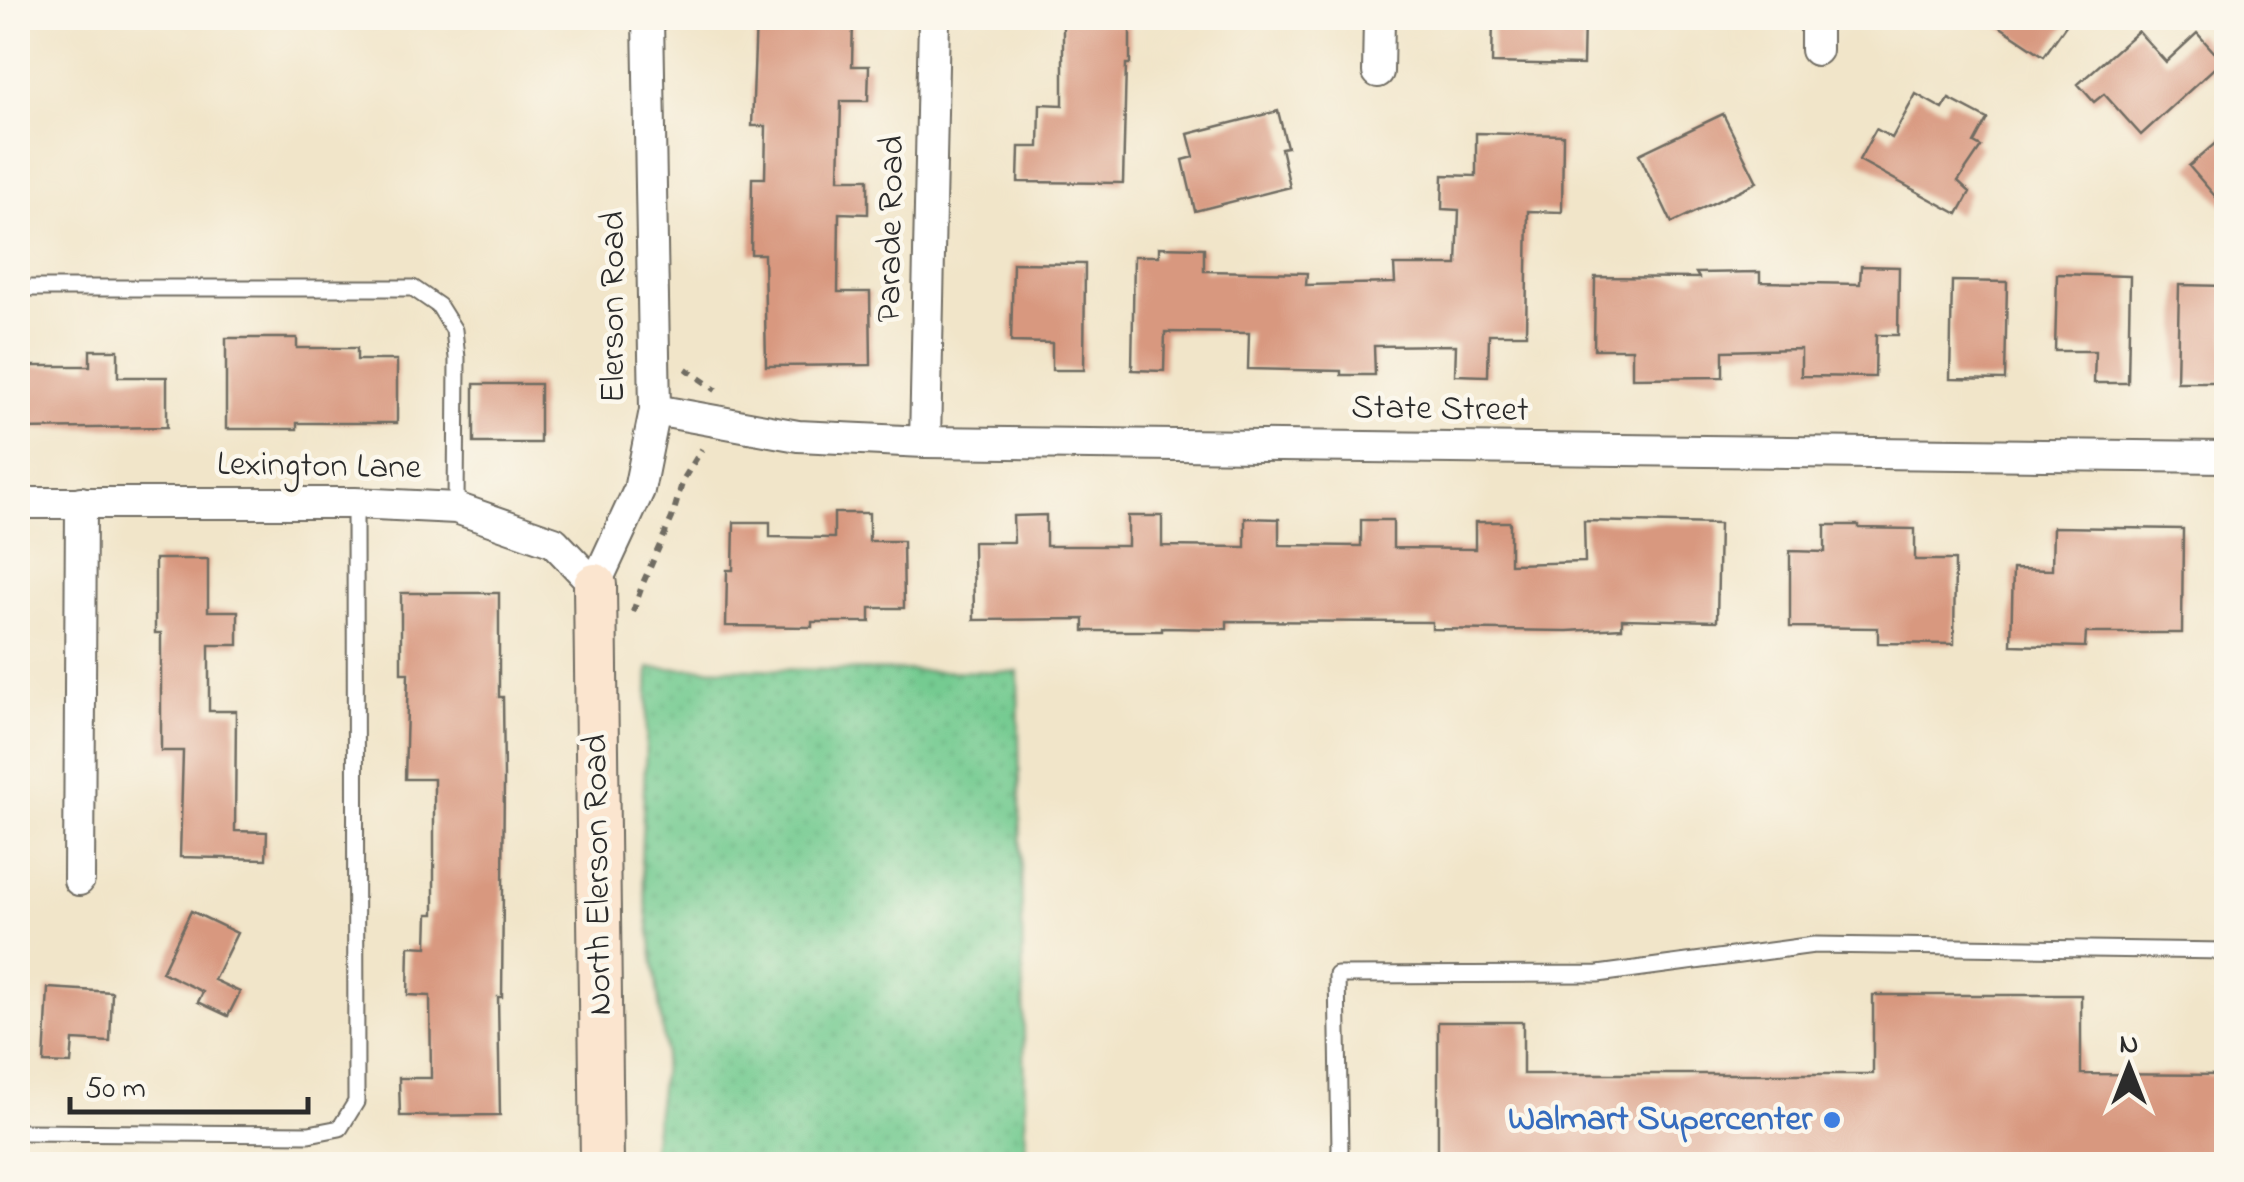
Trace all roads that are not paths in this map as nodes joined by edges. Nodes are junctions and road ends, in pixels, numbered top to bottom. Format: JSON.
{"nodes":[{"id":1,"x":648,"y":18,"type":"edge"},
{"id":2,"x":934,"y":18,"type":"edge"},
{"id":3,"x":1379,"y":18,"type":"edge"},
{"id":4,"x":1816,"y":18,"type":"edge"},
{"id":5,"x":1816,"y":50,"type":"dead end"},
{"id":6,"x":1378,"y":72,"type":"dead end"},
{"id":7,"x":18,"y":288,"type":"edge"},
{"id":8,"x":655,"y":410,"type":"junction"},
{"id":9,"x":925,"y":442,"type":"junction"},
{"id":10,"x":2226,"y":457,"type":"edge"},
{"id":11,"x":18,"y":502,"type":"edge"},
{"id":12,"x":81,"y":502,"type":"junction"},
{"id":13,"x":356,"y":504,"type":"junction"},
{"id":14,"x":456,"y":508,"type":"junction"},
{"id":15,"x":595,"y":585,"type":"junction"},
{"id":16,"x":79,"y":880,"type":"dead end"},
{"id":17,"x":2226,"y":951,"type":"edge"},
{"id":18,"x":18,"y":1132,"type":"edge"},
{"id":19,"x":602,"y":1164,"type":"edge"},
{"id":20,"x":1338,"y":1164,"type":"edge"}],
"edges":[{"from":1,"to":8,"type":"street","name":"Elerson Road"},
{"from":2,"to":9,"type":"street","name":"Parade Road"},
{"from":3,"to":6,"type":"street"},
{"from":4,"to":5,"type":"street"},
{"from":7,"to":14,"type":"lane"},
{"from":8,"to":9,"type":"street","name":"State Street"},
{"from":8,"to":15,"type":"street","name":"Elerson Road"},
{"from":9,"to":10,"type":"street","name":"State Street"},
{"from":11,"to":12,"type":"street","name":"Lexington Lane"},
{"from":12,"to":13,"type":"street","name":"Lexington Lane"},
{"from":12,"to":16,"type":"street"},
{"from":13,"to":14,"type":"street","name":"Lexington Lane"},
{"from":13,"to":18,"type":"lane"},
{"from":14,"to":15,"type":"street","name":"Lexington Lane"},
{"from":15,"to":19,"type":"street","name":"North Elerson Road"},
{"from":17,"to":20,"type":"lane"}]}
